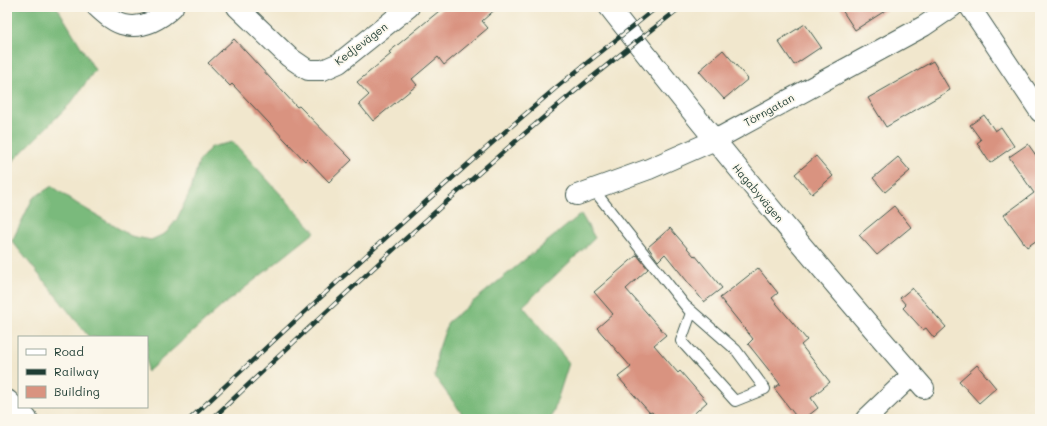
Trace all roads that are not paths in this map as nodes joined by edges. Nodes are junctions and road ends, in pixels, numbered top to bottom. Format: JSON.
{"nodes":[{"id":1,"x":97,"y":7,"type":"edge"},
{"id":2,"x":173,"y":7,"type":"edge"},
{"id":3,"x":237,"y":7,"type":"edge"},
{"id":4,"x":409,"y":7,"type":"edge"},
{"id":5,"x":609,"y":7,"type":"edge"},
{"id":6,"x":952,"y":7,"type":"edge"},
{"id":7,"x":970,"y":7,"type":"edge"},
{"id":8,"x":1040,"y":112,"type":"edge"},
{"id":9,"x":715,"y":140,"type":"junction"},
{"id":10,"x":585,"y":192,"type":"joint"},
{"id":11,"x":686,"y":307,"type":"junction"},
{"id":12,"x":7,"y":401,"type":"edge"},
{"id":13,"x":26,"y":419,"type":"edge"},
{"id":14,"x":866,"y":419,"type":"edge"}],
"edges":[{"from":1,"to":2,"type":"street"},
{"from":3,"to":4,"type":"street","name":"Kedjevägen"},
{"from":5,"to":9,"type":"street","name":"Hagabyvägen"},
{"from":6,"to":9,"type":"street","name":"Törngatan"},
{"from":7,"to":8,"type":"street"},
{"from":9,"to":10,"type":"street","name":"Törngatan"},
{"from":9,"to":14,"type":"street","name":"Hagabyvägen"},
{"from":10,"to":11,"type":"lane"},
{"from":11,"to":11,"type":"lane"},
{"from":12,"to":13,"type":"highway"}]}
